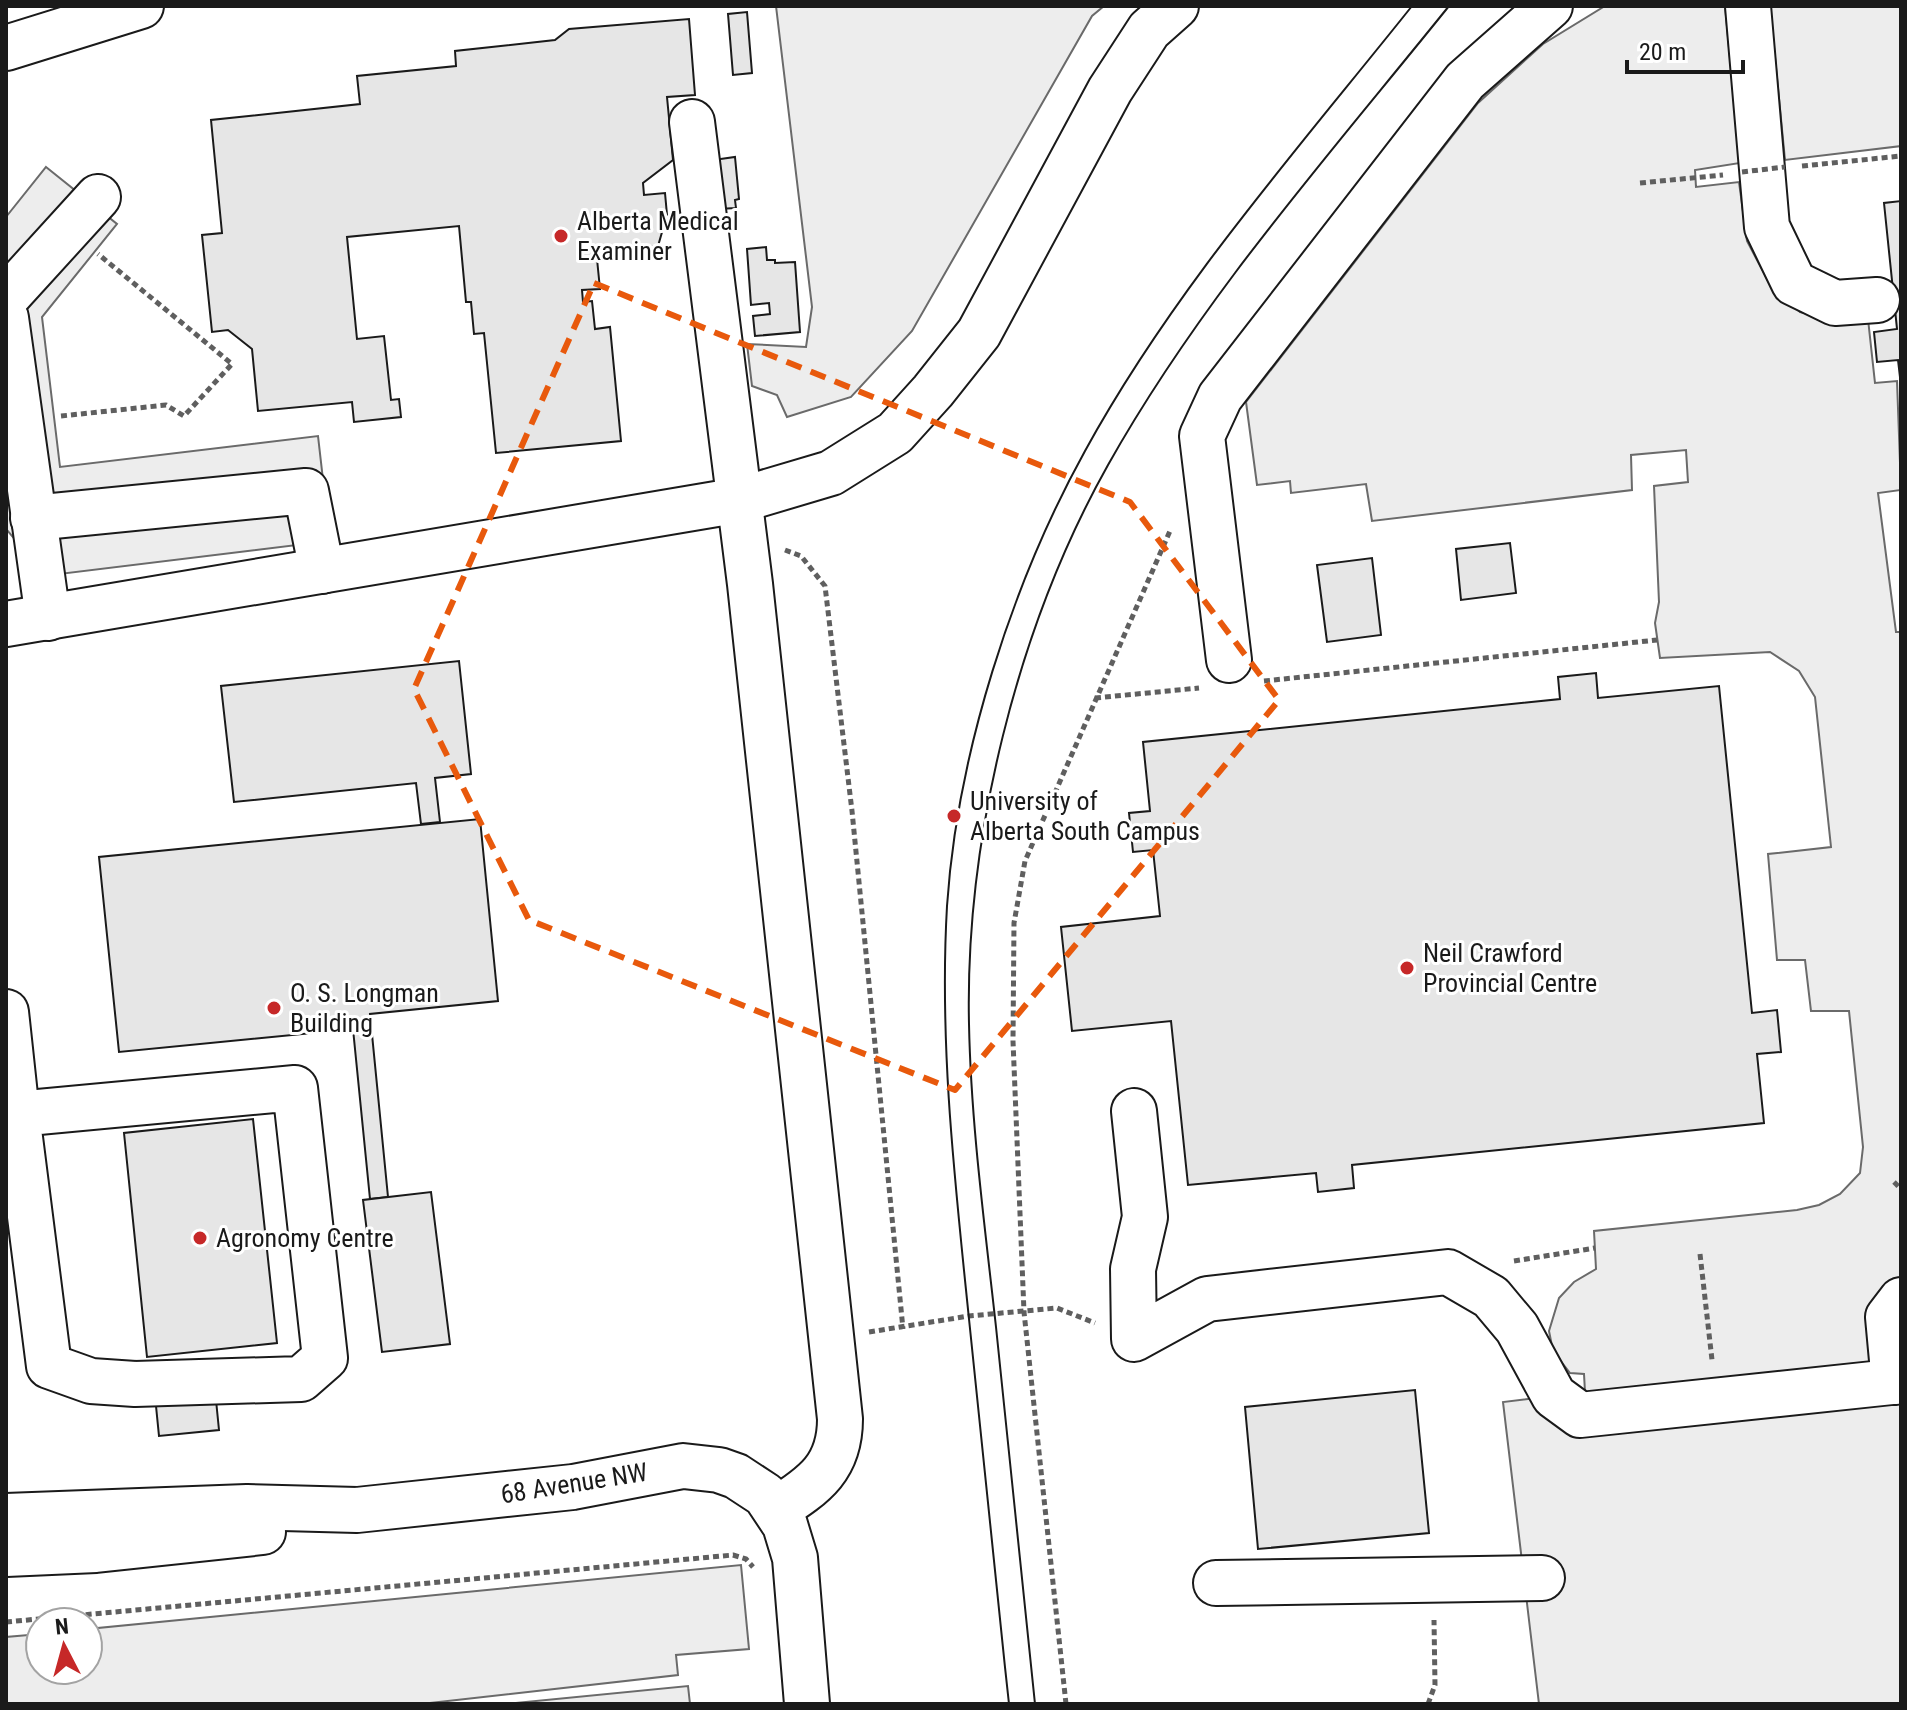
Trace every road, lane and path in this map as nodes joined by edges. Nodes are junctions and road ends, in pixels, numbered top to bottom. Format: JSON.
{"nodes":[{"id":1,"x":141,"y":6,"type":"edge"},
{"id":2,"x":1176,"y":6,"type":"edge"},
{"id":3,"x":1550,"y":6,"type":"edge"},
{"id":4,"x":1748,"y":6,"type":"edge"},
{"id":5,"x":6,"y":48,"type":"edge"},
{"id":6,"x":692,"y":122,"type":"dead end"},
{"id":7,"x":1901,"y":156,"type":"edge"},
{"id":8,"x":1640,"y":183,"type":"dead end"},
{"id":9,"x":85,"y":211,"type":"joint"},
{"id":10,"x":6,"y":298,"type":"edge"},
{"id":11,"x":1877,"y":300,"type":"dead end"},
{"id":12,"x":6,"y":318,"type":"edge"},
{"id":13,"x":20,"y":421,"type":"junction"},
{"id":14,"x":740,"y":500,"type":"junction"},
{"id":15,"x":33,"y":518,"type":"junction"},
{"id":16,"x":1175,"y":519,"type":"dead end"},
{"id":17,"x":777,"y":546,"type":"dead end"},
{"id":18,"x":322,"y":571,"type":"junction"},
{"id":19,"x":48,"y":618,"type":"junction"},
{"id":20,"x":6,"y":624,"type":"edge"},
{"id":21,"x":1657,"y":640,"type":"dead end"},
{"id":22,"x":1228,"y":677,"type":"junction"},
{"id":23,"x":1095,"y":698,"type":"junction"},
{"id":24,"x":6,"y":1012,"type":"edge"},
{"id":25,"x":1134,"y":1111,"type":"dead end"},
{"id":26,"x":12,"y":1114,"type":"edge"},
{"id":27,"x":1894,"y":1182,"type":"dead end"},
{"id":28,"x":1901,"y":1189,"type":"edge"},
{"id":29,"x":1595,"y":1248,"type":"dead end"},
{"id":30,"x":1700,"y":1254,"type":"dead end"},
{"id":31,"x":1133,"y":1269,"type":"junction"},
{"id":32,"x":1448,"y":1272,"type":"junction"},
{"id":33,"x":1207,"y":1299,"type":"junction"},
{"id":34,"x":1901,"y":1300,"type":"edge"},
{"id":35,"x":1024,"y":1312,"type":"junction"},
{"id":36,"x":903,"y":1329,"type":"junction"},
{"id":37,"x":832,"y":1336,"type":"junction"},
{"id":38,"x":1134,"y":1339,"type":"junction"},
{"id":39,"x":1898,"y":1382,"type":"edge"},
{"id":40,"x":1716,"y":1401,"type":"junction"},
{"id":41,"x":777,"y":1509,"type":"junction"},
{"id":42,"x":357,"y":1510,"type":"junction"},
{"id":43,"x":6,"y":1516,"type":"edge"},
{"id":44,"x":6,"y":1554,"type":"edge"},
{"id":45,"x":1542,"y":1578,"type":"dead end"},
{"id":46,"x":1425,"y":1580,"type":"junction"},
{"id":47,"x":755,"y":1581,"type":"dead end"},
{"id":48,"x":1216,"y":1583,"type":"dead end"},
{"id":49,"x":6,"y":1622,"type":"edge"},
{"id":50,"x":807,"y":1704,"type":"edge"},
{"id":51,"x":1066,"y":1704,"type":"edge"},
{"id":52,"x":1428,"y":1704,"type":"edge"}],
"edges":[{"from":1,"to":5,"type":"street"},
{"from":2,"to":14,"type":"street"},
{"from":3,"to":22,"type":"street"},
{"from":4,"to":11,"type":"street"},
{"from":6,"to":14,"type":"street"},
{"from":7,"to":8,"type":"path","bridge":true},
{"from":9,"to":10,"type":"street"},
{"from":9,"to":13,"type":"path"},
{"from":12,"to":13,"type":"street"},
{"from":13,"to":15,"type":"street"},
{"from":14,"to":18,"type":"street"},
{"from":14,"to":37,"type":"street"},
{"from":15,"to":18,"type":"street"},
{"from":15,"to":19,"type":"street"},
{"from":16,"to":23,"type":"path"},
{"from":17,"to":36,"type":"path"},
{"from":18,"to":19,"type":"street"},
{"from":19,"to":20,"type":"street"},
{"from":21,"to":22,"type":"path"},
{"from":22,"to":23,"type":"path"},
{"from":23,"to":35,"type":"path"},
{"from":24,"to":26,"type":"street"},
{"from":25,"to":31,"type":"street"},
{"from":26,"to":26,"type":"street"},
{"from":27,"to":28,"type":"path"},
{"from":29,"to":32,"type":"path"},
{"from":30,"to":40,"type":"path"},
{"from":31,"to":33,"type":"street"},
{"from":31,"to":38,"type":"street"},
{"from":32,"to":33,"type":"street"},
{"from":32,"to":40,"type":"street"},
{"from":33,"to":38,"type":"street"},
{"from":34,"to":39,"type":"street"},
{"from":35,"to":36,"type":"path"},
{"from":35,"to":38,"type":"path"},
{"from":35,"to":51,"type":"path"},
{"from":36,"to":37,"type":"path"},
{"from":37,"to":41,"type":"street"},
{"from":39,"to":40,"type":"street"},
{"from":41,"to":42,"type":"street","name":"68 Avenue NW"},
{"from":41,"to":50,"type":"street"},
{"from":42,"to":43,"type":"street","name":"68 Avenue NW"},
{"from":42,"to":44,"type":"street","name":"68 Avenue NW"},
{"from":45,"to":46,"type":"street"},
{"from":46,"to":48,"type":"street"},
{"from":46,"to":52,"type":"path"},
{"from":47,"to":49,"type":"path"}]}
